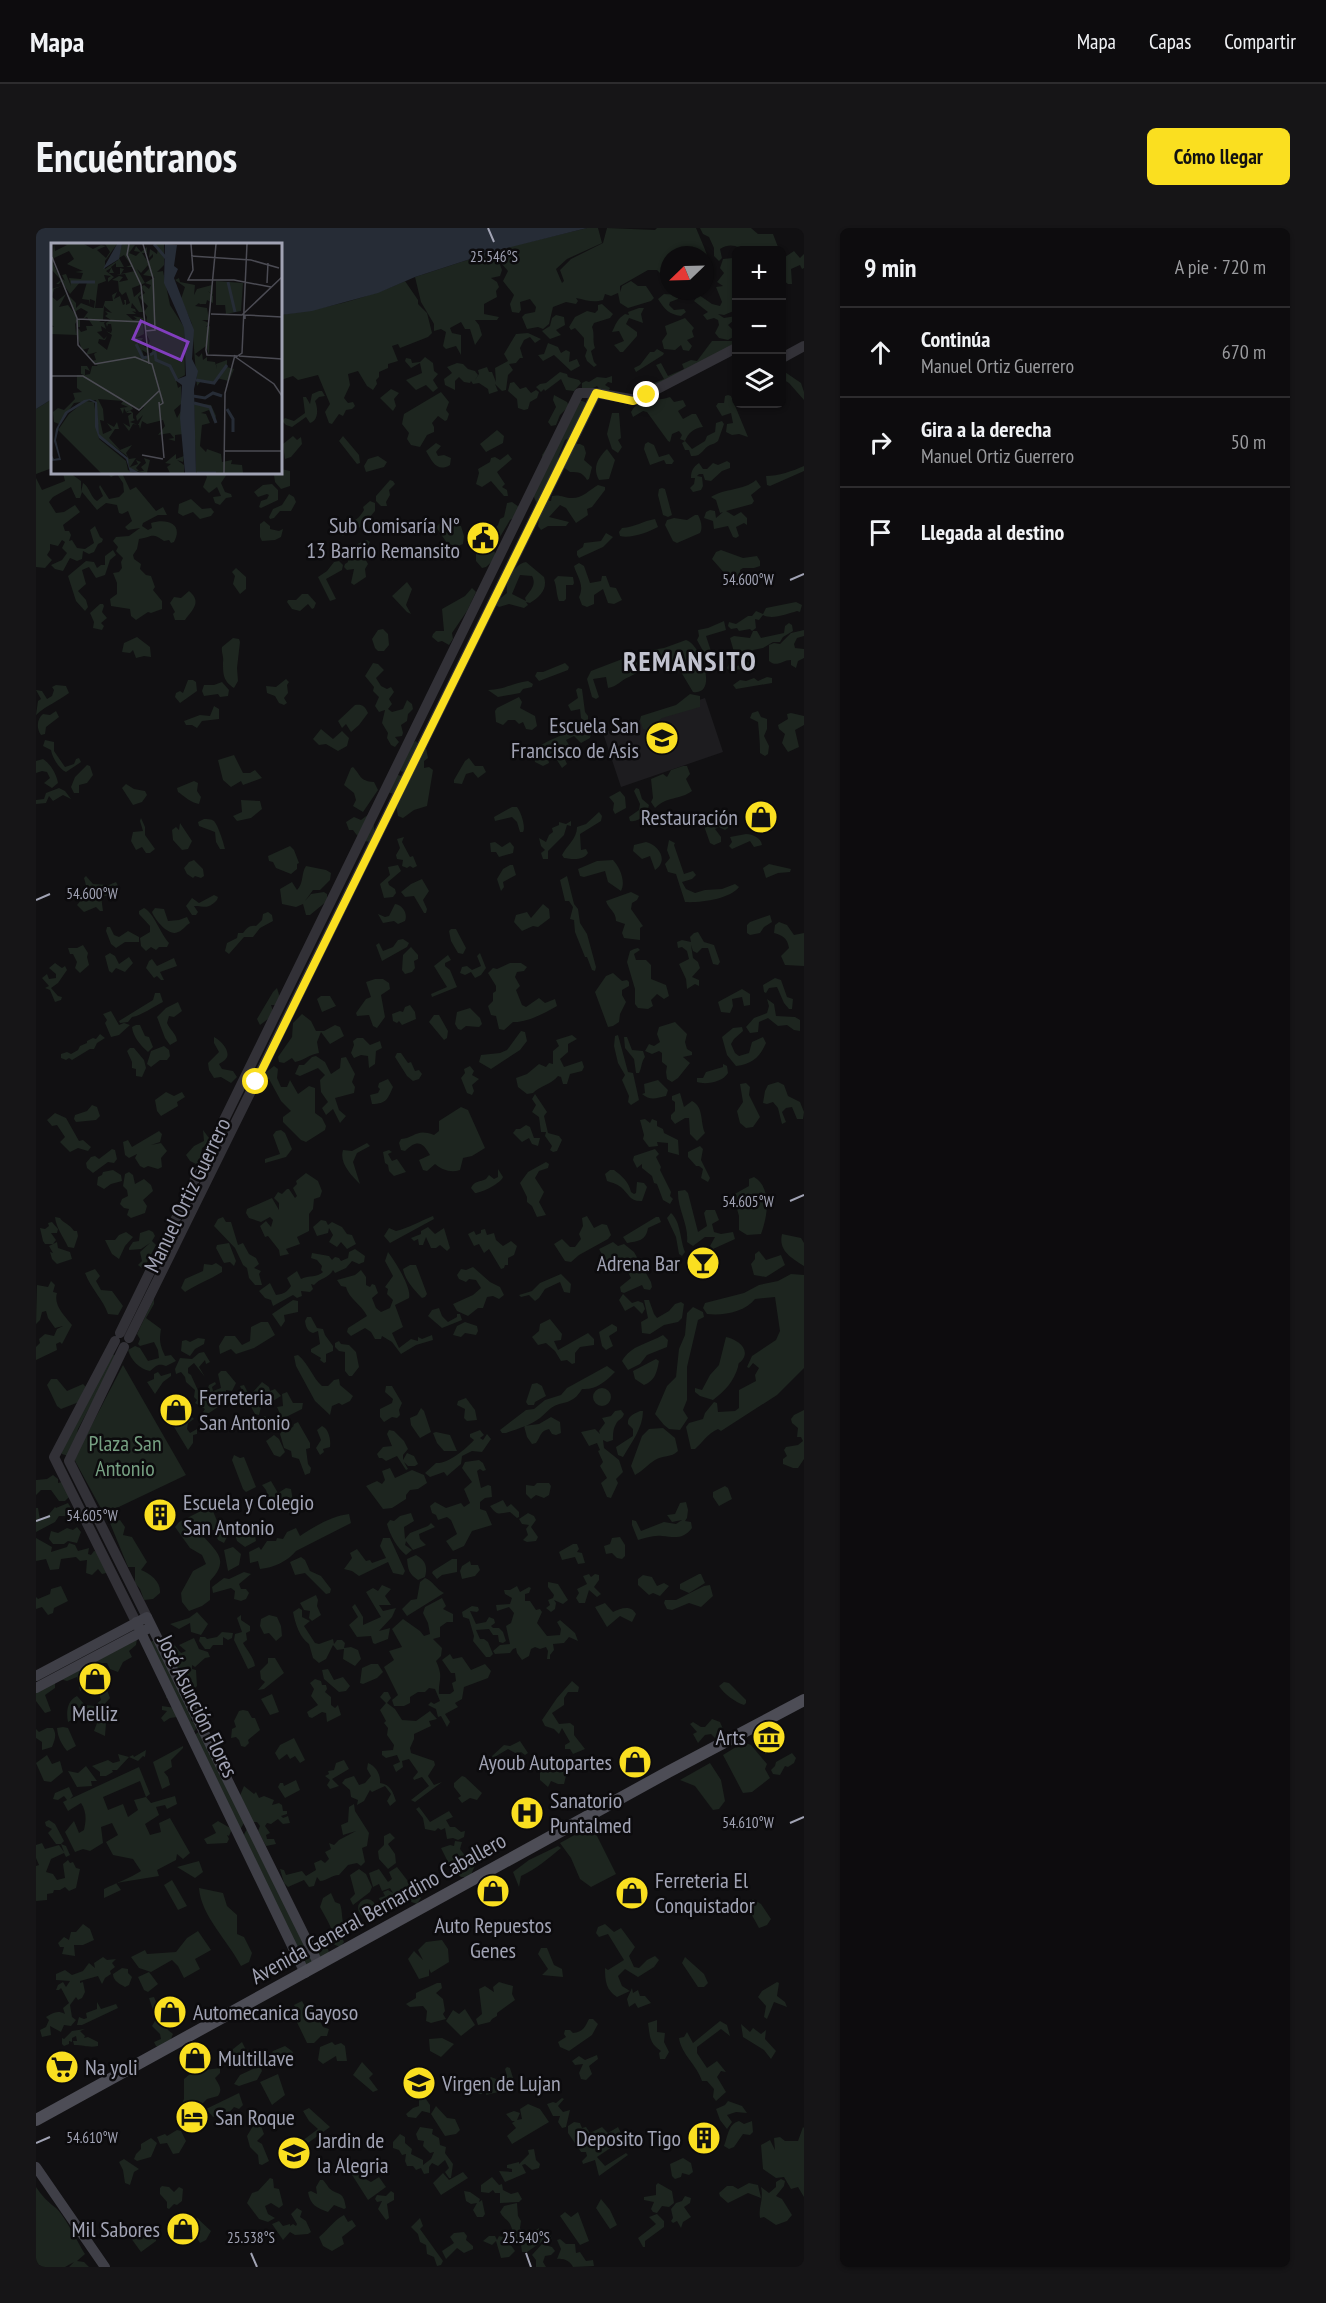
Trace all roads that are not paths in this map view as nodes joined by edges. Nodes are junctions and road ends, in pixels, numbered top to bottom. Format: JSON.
{"nodes":[{"id":1,"x":804,"y":346,"type":"edge"},
{"id":2,"x":732,"y":350,"type":"edge"},
{"id":3,"x":786,"y":356,"type":"edge"},
{"id":4,"x":596,"y":393,"type":"junction"},
{"id":5,"x":122,"y":1340,"type":"junction"},
{"id":6,"x":54,"y":1457,"type":"joint"},
{"id":7,"x":69,"y":1461,"type":"joint"},
{"id":8,"x":94,"y":1511,"type":"junction"},
{"id":9,"x":82,"y":1517,"type":"junction"},
{"id":10,"x":149,"y":1621,"type":"junction"},
{"id":11,"x":138,"y":1627,"type":"junction"},
{"id":12,"x":36,"y":1676,"type":"edge"},
{"id":13,"x":36,"y":1688,"type":"edge"},
{"id":14,"x":804,"y":1700,"type":"edge"},
{"id":15,"x":319,"y":1965,"type":"junction"},
{"id":16,"x":305,"y":1973,"type":"junction"},
{"id":17,"x":36,"y":2120,"type":"edge"},
{"id":18,"x":36,"y":2167,"type":"edge"},
{"id":19,"x":105,"y":2267,"type":"edge"}],
"edges":[{"from":1,"to":3,"type":"street"},
{"from":2,"to":4,"type":"street","name":"Manuel Ortiz Guerrero"},
{"from":4,"to":5,"type":"street","name":"Manuel Ortiz Guerrero"},
{"from":4,"to":5,"type":"street","name":"Manuel Ortiz Guerrero"},
{"from":5,"to":6,"type":"street","name":"Manuel Ortiz Guerrero"},
{"from":5,"to":7,"type":"street","name":"Manuel Ortiz Guerrero"},
{"from":6,"to":9,"type":"street","name":"José Asunción Flores"},
{"from":7,"to":8,"type":"street","name":"José Asunción Flores"},
{"from":8,"to":9,"type":"street"},
{"from":8,"to":10,"type":"street","name":"José Asunción Flores"},
{"from":9,"to":11,"type":"street","name":"José Asunción Flores"},
{"from":10,"to":11,"type":"main road"},
{"from":10,"to":15,"type":"main road","name":"José Asunción Flores"},
{"from":11,"to":12,"type":"main road"},
{"from":11,"to":13,"type":"main road"},
{"from":11,"to":16,"type":"main road","name":"José Asunción Flores"},
{"from":14,"to":15,"type":"main road","name":"Avenida General Bernardino Caballero"},
{"from":15,"to":16,"type":"main road","name":"Avenida General Bernardino Caballero"},
{"from":16,"to":17,"type":"main road","name":"Avenida General Bernardino Caballero"},
{"from":18,"to":19,"type":"main road"}]}
